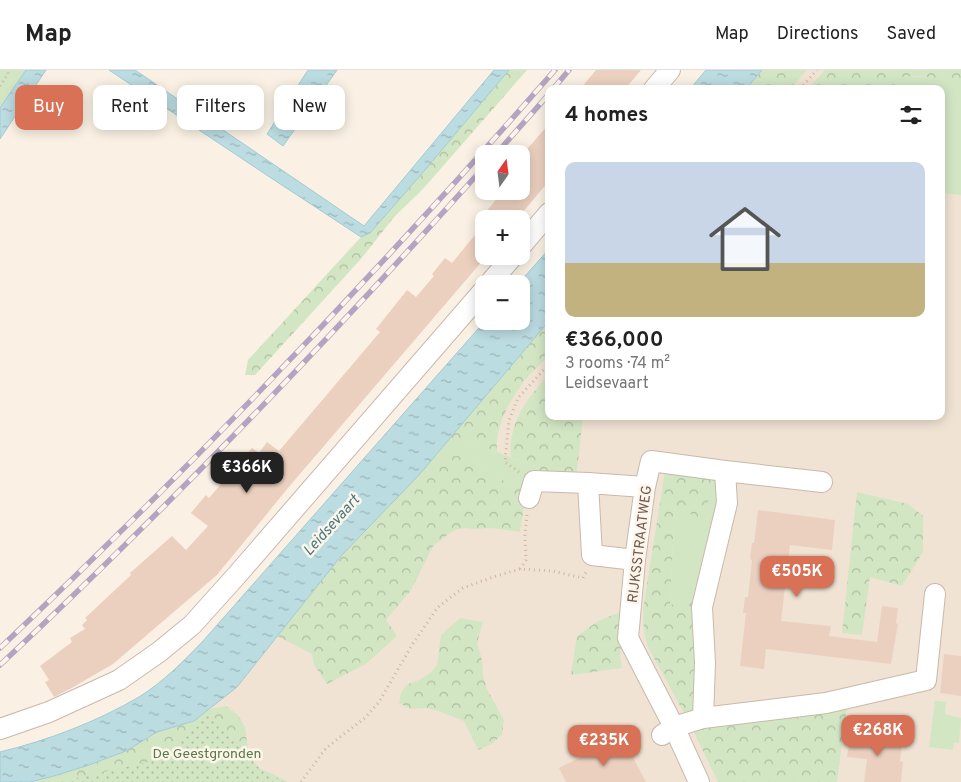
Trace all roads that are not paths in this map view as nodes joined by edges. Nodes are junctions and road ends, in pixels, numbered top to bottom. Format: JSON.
{"nodes":[{"id":1,"x":670,"y":70,"type":"edge"},
{"id":2,"x":657,"y":85,"type":"edge"},
{"id":3,"x":545,"y":218,"type":"edge"},
{"id":4,"x":530,"y":235,"type":"edge"},
{"id":5,"x":505,"y":265,"type":"edge"},
{"id":6,"x":497,"y":275,"type":"edge"},
{"id":7,"x":475,"y":300,"type":"edge"},
{"id":8,"x":726,"y":472,"type":"junction"},
{"id":9,"x":822,"y":482,"type":"dead end"},
{"id":10,"x":588,"y":483,"type":"junction"},
{"id":11,"x":646,"y":487,"type":"junction"},
{"id":12,"x":531,"y":490,"type":"road end"},
{"id":13,"x":635,"y":560,"type":"junction"},
{"id":14,"x":935,"y":594,"type":"dead end"},
{"id":15,"x":704,"y":718,"type":"junction"},
{"id":16,"x":0,"y":729,"type":"edge"},
{"id":17,"x":668,"y":731,"type":"junction"},
{"id":18,"x":699,"y":782,"type":"edge"}],
"edges":[{"from":1,"to":2,"type":"street"},
{"from":3,"to":4,"type":"street"},
{"from":5,"to":6,"type":"street"},
{"from":7,"to":16,"type":"street"},
{"from":8,"to":9,"type":"street","name":"RIJKSSTRAATWEG"},
{"from":8,"to":11,"type":"street","name":"RIJKSSTRAATWEG"},
{"from":8,"to":15,"type":"street"},
{"from":10,"to":11,"type":"street"},
{"from":10,"to":12,"type":"street"},
{"from":10,"to":13,"type":"street"},
{"from":11,"to":13,"type":"street","name":"RIJKSSTRAATWEG"},
{"from":13,"to":17,"type":"street","name":"RIJKSSTRAATWEG"},
{"from":14,"to":15,"type":"street"},
{"from":15,"to":17,"type":"street"},
{"from":17,"to":18,"type":"street","name":"RIJKSSTRAATWEG"}]}
